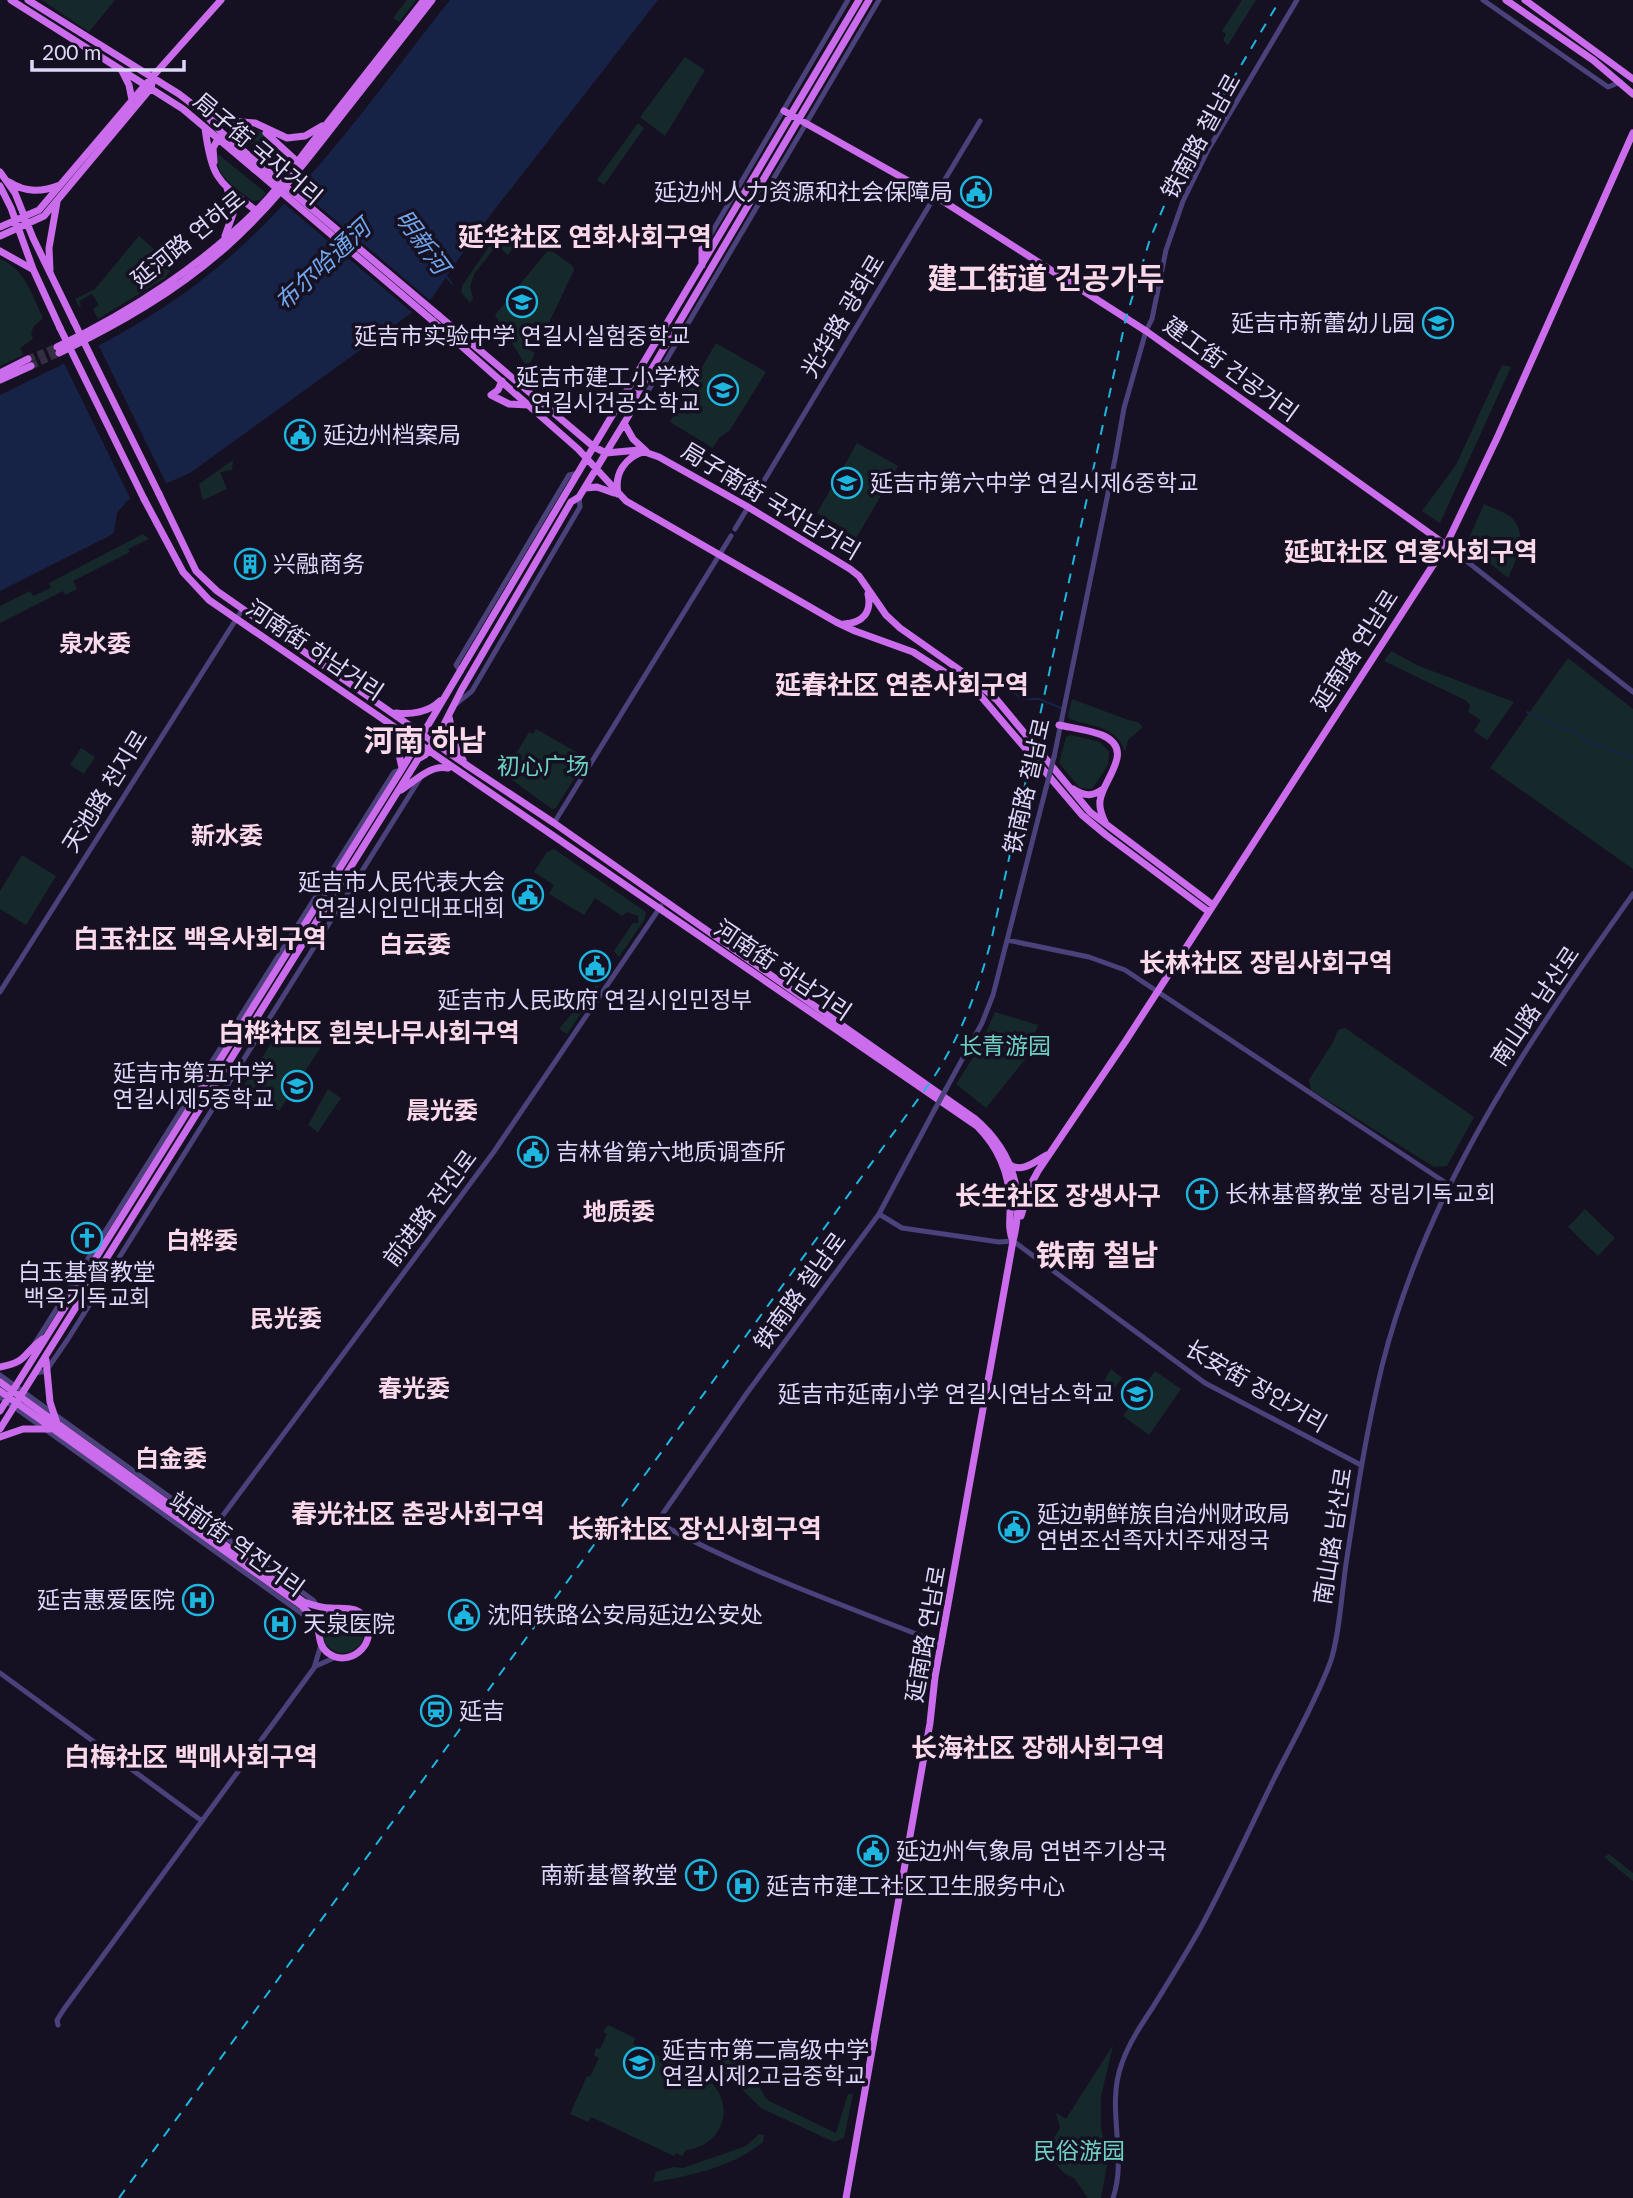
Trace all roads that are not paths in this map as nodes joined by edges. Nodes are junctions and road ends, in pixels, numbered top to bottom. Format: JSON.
{"nodes":[{"id":1,"x":11,"y":0,"type":"edge"},
{"id":2,"x":28,"y":0,"type":"edge"},
{"id":3,"x":221,"y":0,"type":"edge"},
{"id":4,"x":425,"y":0,"type":"edge"},
{"id":5,"x":432,"y":0,"type":"edge"},
{"id":6,"x":848,"y":0,"type":"edge"},
{"id":7,"x":859,"y":0,"type":"edge"},
{"id":8,"x":869,"y":0,"type":"edge"},
{"id":9,"x":879,"y":0,"type":"edge"},
{"id":10,"x":1297,"y":0,"type":"edge"},
{"id":11,"x":1483,"y":0,"type":"edge"},
{"id":12,"x":1506,"y":0,"type":"edge"},
{"id":13,"x":1525,"y":0,"type":"edge"},
{"id":14,"x":118,"y":67,"type":"junction"},
{"id":15,"x":1633,"y":79,"type":"edge"},
{"id":16,"x":1621,"y":82,"type":"junction"},
{"id":17,"x":150,"y":84,"type":"junction"},
{"id":18,"x":1633,"y":94,"type":"edge"},
{"id":19,"x":132,"y":100,"type":"junction"},
{"id":20,"x":204,"y":113,"type":"junction"},
{"id":21,"x":795,"y":117,"type":"junction"},
{"id":22,"x":980,"y":121,"type":"dead end"},
{"id":23,"x":328,"y":123,"type":"junction"},
{"id":24,"x":205,"y":127,"type":"junction"},
{"id":25,"x":272,"y":132,"type":"junction"},
{"id":26,"x":1633,"y":133,"type":"edge"},
{"id":27,"x":220,"y":136,"type":"junction"},
{"id":28,"x":301,"y":162,"type":"junction"},
{"id":29,"x":0,"y":172,"type":"edge"},
{"id":30,"x":8,"y":182,"type":"junction"},
{"id":31,"x":62,"y":184,"type":"junction"},
{"id":32,"x":0,"y":186,"type":"edge"},
{"id":33,"x":226,"y":186,"type":"junction"},
{"id":34,"x":935,"y":196,"type":"junction"},
{"id":35,"x":58,"y":199,"type":"junction"},
{"id":36,"x":259,"y":211,"type":"junction"},
{"id":37,"x":26,"y":221,"type":"junction"},
{"id":38,"x":17,"y":225,"type":"junction"},
{"id":39,"x":0,"y":228,"type":"edge"},
{"id":40,"x":0,"y":236,"type":"edge"},
{"id":41,"x":223,"y":240,"type":"junction"},
{"id":42,"x":702,"y":249,"type":"joint"},
{"id":43,"x":0,"y":251,"type":"edge"},
{"id":44,"x":702,"y":265,"type":"junction"},
{"id":45,"x":33,"y":269,"type":"junction"},
{"id":46,"x":51,"y":277,"type":"junction"},
{"id":47,"x":435,"y":318,"type":"junction"},
{"id":48,"x":1146,"y":331,"type":"junction"},
{"id":49,"x":0,"y":373,"type":"edge"},
{"id":50,"x":0,"y":380,"type":"edge"},
{"id":51,"x":502,"y":381,"type":"junction"},
{"id":52,"x":528,"y":405,"type":"junction"},
{"id":53,"x":624,"y":423,"type":"junction"},
{"id":54,"x":594,"y":447,"type":"junction"},
{"id":55,"x":646,"y":451,"type":"junction"},
{"id":56,"x":606,"y":453,"type":"junction"},
{"id":57,"x":588,"y":460,"type":"junction"},
{"id":58,"x":596,"y":468,"type":"junction"},
{"id":59,"x":584,"y":488,"type":"junction"},
{"id":60,"x":618,"y":495,"type":"junction"},
{"id":61,"x":748,"y":507,"type":"junction"},
{"id":62,"x":735,"y":529,"type":"dead end"},
{"id":63,"x":731,"y":536,"type":"dead end"},
{"id":64,"x":1446,"y":545,"type":"junction"},
{"id":65,"x":720,"y":554,"type":"junction"},
{"id":66,"x":866,"y":588,"type":"junction"},
{"id":67,"x":242,"y":610,"type":"junction"},
{"id":68,"x":235,"y":619,"type":"junction"},
{"id":69,"x":840,"y":624,"type":"junction"},
{"id":70,"x":1633,"y":692,"type":"edge"},
{"id":71,"x":448,"y":693,"type":"junction"},
{"id":72,"x":392,"y":712,"type":"junction"},
{"id":73,"x":379,"y":716,"type":"junction"},
{"id":74,"x":449,"y":717,"type":"junction"},
{"id":75,"x":1060,"y":721,"type":"junction"},
{"id":76,"x":423,"y":735,"type":"junction"},
{"id":77,"x":433,"y":742,"type":"junction"},
{"id":78,"x":417,"y":744,"type":"junction"},
{"id":79,"x":428,"y":752,"type":"junction"},
{"id":80,"x":465,"y":764,"type":"junction"},
{"id":81,"x":402,"y":769,"type":"junction"},
{"id":82,"x":456,"y":771,"type":"junction"},
{"id":83,"x":421,"y":777,"type":"junction"},
{"id":84,"x":1067,"y":786,"type":"junction"},
{"id":85,"x":1104,"y":789,"type":"junction"},
{"id":86,"x":397,"y":793,"type":"junction"},
{"id":87,"x":554,"y":823,"type":"junction"},
{"id":88,"x":1106,"y":825,"type":"junction"},
{"id":89,"x":1633,"y":894,"type":"edge"},
{"id":90,"x":664,"y":901,"type":"junction"},
{"id":91,"x":1211,"y":908,"type":"junction"},
{"id":92,"x":659,"y":909,"type":"junction"},
{"id":93,"x":1007,"y":940,"type":"junction"},
{"id":94,"x":731,"y":953,"type":"junction"},
{"id":95,"x":1157,"y":990,"type":"junction"},
{"id":96,"x":0,"y":992,"type":"edge"},
{"id":97,"x":1050,"y":1154,"type":"junction"},
{"id":98,"x":1010,"y":1165,"type":"junction"},
{"id":99,"x":1006,"y":1174,"type":"joint"},
{"id":100,"x":1449,"y":1185,"type":"junction"},
{"id":101,"x":125,"y":1207,"type":"junction"},
{"id":102,"x":878,"y":1214,"type":"junction"},
{"id":103,"x":1018,"y":1223,"type":"junction"},
{"id":104,"x":1013,"y":1241,"type":"junction"},
{"id":105,"x":47,"y":1336,"type":"junction"},
{"id":106,"x":34,"y":1345,"type":"junction"},
{"id":107,"x":46,"y":1357,"type":"junction"},
{"id":108,"x":0,"y":1367,"type":"edge"},
{"id":109,"x":46,"y":1371,"type":"junction"},
{"id":110,"x":36,"y":1373,"type":"junction"},
{"id":111,"x":0,"y":1375,"type":"edge"},
{"id":112,"x":0,"y":1382,"type":"edge"},
{"id":113,"x":0,"y":1391,"type":"edge"},
{"id":114,"x":9,"y":1394,"type":"edge"},
{"id":115,"x":19,"y":1399,"type":"junction"},
{"id":116,"x":0,"y":1411,"type":"edge"},
{"id":117,"x":53,"y":1413,"type":"junction"},
{"id":118,"x":42,"y":1427,"type":"junction"},
{"id":119,"x":57,"y":1427,"type":"junction"},
{"id":120,"x":74,"y":1428,"type":"junction"},
{"id":121,"x":0,"y":1429,"type":"edge"},
{"id":122,"x":0,"y":1437,"type":"edge"},
{"id":123,"x":1361,"y":1465,"type":"junction"},
{"id":124,"x":211,"y":1531,"type":"junction"},
{"id":125,"x":334,"y":1609,"type":"junction"},
{"id":126,"x":316,"y":1626,"type":"junction"},
{"id":127,"x":321,"y":1643,"type":"junction"},
{"id":128,"x":942,"y":1644,"type":"junction"},
{"id":129,"x":336,"y":1657,"type":"junction"},
{"id":130,"x":314,"y":1668,"type":"junction"},
{"id":131,"x":0,"y":1673,"type":"edge"},
{"id":132,"x":202,"y":1821,"type":"junction"},
{"id":133,"x":58,"y":2025,"type":"dead end"},
{"id":134,"x":846,"y":2198,"type":"edge"},
{"id":135,"x":1113,"y":2198,"type":"edge"}],
"edges":[{"from":1,"to":14,"type":"main road","name":"局子街 국자거리"},
{"from":2,"to":17,"type":"main road","name":"局子街 국자거리"},
{"from":3,"to":17,"type":"main road"},
{"from":4,"to":23,"type":"main road","name":"延河路 연하로"},
{"from":5,"to":28,"type":"main road","name":"延河路 연하로"},
{"from":6,"to":21,"type":"street"},
{"from":7,"to":21,"type":"main road"},
{"from":8,"to":21,"type":"main road"},
{"from":9,"to":21,"type":"street"},
{"from":10,"to":48,"type":"street","name":"铁南路 철남로"},
{"from":11,"to":16,"type":"street"},
{"from":12,"to":16,"type":"main road"},
{"from":13,"to":15,"type":"main road"},
{"from":14,"to":17,"type":"main road","name":"局子街 국자거리"},
{"from":14,"to":19,"type":"main road"},
{"from":16,"to":18,"type":"main road"},
{"from":17,"to":19,"type":"main road"},
{"from":17,"to":20,"type":"main road","name":"局子街 국자거리"},
{"from":17,"to":24,"type":"main road","name":"局子街 국자거리"},
{"from":17,"to":35,"type":"main road"},
{"from":19,"to":31,"type":"main road"},
{"from":20,"to":25,"type":"main road"},
{"from":20,"to":27,"type":"main road","name":"局子街 국자거리"},
{"from":21,"to":34,"type":"main road","name":"建工街 건공거리"},
{"from":21,"to":42,"type":"street"},
{"from":21,"to":44,"type":"main road"},
{"from":21,"to":53,"type":"main road"},
{"from":22,"to":34,"type":"street","name":"光华路 광화로"},
{"from":23,"to":25,"type":"main road"},
{"from":23,"to":28,"type":"main road","name":"延河路 연하로"},
{"from":24,"to":27,"type":"main road","name":"局子街 국자거리"},
{"from":24,"to":33,"type":"main road"},
{"from":25,"to":28,"type":"main road"},
{"from":26,"to":64,"type":"main road","name":"延南路 연남로"},
{"from":27,"to":28,"type":"main road"},
{"from":27,"to":36,"type":"main road"},
{"from":27,"to":47,"type":"main road","name":"局子街 국자거리","bridge":true},
{"from":28,"to":36,"type":"main road","name":"延河路 연하로"},
{"from":29,"to":30,"type":"main road","name":"河南街 하남거리"},
{"from":30,"to":31,"type":"main road"},
{"from":30,"to":37,"type":"main road","name":"河南街 하남거리"},
{"from":31,"to":37,"type":"main road"},
{"from":32,"to":38,"type":"main road","name":"河南街 하남거리"},
{"from":33,"to":36,"type":"main road"},
{"from":33,"to":41,"type":"main road"},
{"from":34,"to":48,"type":"main road","name":"建工街 건공거리"},
{"from":34,"to":61,"type":"street","name":"光华路 광화로"},
{"from":35,"to":37,"type":"main road"},
{"from":35,"to":46,"type":"main road"},
{"from":36,"to":41,"type":"main road","name":"延河路 연하로"},
{"from":36,"to":41,"type":"main road","name":"延河路 연하로"},
{"from":37,"to":38,"type":"main road"},
{"from":37,"to":46,"type":"main road","name":"河南街 하남거리"},
{"from":38,"to":39,"type":"main road"},
{"from":38,"to":40,"type":"main road"},
{"from":38,"to":45,"type":"main road","name":"河南街 하남거리"},
{"from":42,"to":44,"type":"main road"},
{"from":43,"to":45,"type":"main road"},
{"from":44,"to":54,"type":"main road"},
{"from":45,"to":68,"type":"main road","name":"河南街 하남거리","bridge":true},
{"from":46,"to":67,"type":"main road","name":"河南街 하남거리","bridge":true},
{"from":47,"to":51,"type":"main road"},
{"from":47,"to":54,"type":"main road","name":"局子南街 국자남거리"},
{"from":48,"to":64,"type":"main road","name":"建工街 건공거리"},
{"from":48,"to":75,"type":"street","name":"铁南路 철남로"},
{"from":49,"to":50,"type":"main road"},
{"from":51,"to":52,"type":"main road"},
{"from":51,"to":52,"type":"main road"},
{"from":52,"to":57,"type":"main road"},
{"from":53,"to":55,"type":"main road"},
{"from":53,"to":56,"type":"main road"},
{"from":54,"to":56,"type":"main road","name":"局子南街 국자남거리"},
{"from":54,"to":57,"type":"main road"},
{"from":55,"to":56,"type":"main road","name":"局子南街 국자남거리"},
{"from":55,"to":60,"type":"main road"},
{"from":55,"to":61,"type":"main road","name":"局子南街 국자남거리"},
{"from":56,"to":58,"type":"main road"},
{"from":57,"to":58,"type":"main road"},
{"from":57,"to":71,"type":"main road"},
{"from":58,"to":59,"type":"main road"},
{"from":58,"to":60,"type":"main road"},
{"from":59,"to":60,"type":"main road"},
{"from":59,"to":74,"type":"main road"},
{"from":60,"to":65,"type":"main road"},
{"from":61,"to":62,"type":"street","name":"光华路 광화로"},
{"from":61,"to":66,"type":"main road","name":"局子南街 국자남거리"},
{"from":63,"to":65,"type":"street"},
{"from":64,"to":70,"type":"street","name":"建工街 건공거리"},
{"from":64,"to":91,"type":"main road","name":"延南路 연남로"},
{"from":65,"to":69,"type":"main road"},
{"from":65,"to":87,"type":"street"},
{"from":66,"to":69,"type":"main road"},
{"from":66,"to":84,"type":"main road","name":"局子南街 국자남거리"},
{"from":67,"to":68,"type":"street","name":"天池路 천지로"},
{"from":67,"to":72,"type":"main road","name":"河南街 하남거리"},
{"from":68,"to":73,"type":"main road","name":"河南街 하남거리"},
{"from":68,"to":96,"type":"street","name":"天池路 천지로"},
{"from":69,"to":91,"type":"main road"},
{"from":71,"to":72,"type":"main road"},
{"from":71,"to":76,"type":"main road"},
{"from":72,"to":76,"type":"main road","name":"河南街 하남거리"},
{"from":73,"to":78,"type":"main road","name":"河南街 하남거리"},
{"from":73,"to":81,"type":"main road"},
{"from":74,"to":77,"type":"main road"},
{"from":74,"to":80,"type":"main road"},
{"from":75,"to":85,"type":"main road"},
{"from":75,"to":93,"type":"street","name":"铁南路 철남로","bridge":true},
{"from":76,"to":77,"type":"main road","name":"河南街 하남거리"},
{"from":76,"to":78,"type":"main road"},
{"from":77,"to":79,"type":"main road"},
{"from":77,"to":80,"type":"main road","name":"河南街 하남거리"},
{"from":78,"to":79,"type":"main road","name":"河南街 하남거리"},
{"from":78,"to":81,"type":"main road"},
{"from":79,"to":82,"type":"main road","name":"河南街 하남거리"},
{"from":79,"to":86,"type":"main road"},
{"from":80,"to":87,"type":"main road","name":"河南街 하남거리"},
{"from":81,"to":101,"type":"main road"},
{"from":82,"to":83,"type":"main road"},
{"from":82,"to":92,"type":"main road","name":"河南街 하남거리"},
{"from":83,"to":86,"type":"main road"},
{"from":83,"to":109,"type":"street"},
{"from":84,"to":85,"type":"main road"},
{"from":84,"to":88,"type":"main road","name":"局子南街 국자남거리"},
{"from":85,"to":88,"type":"main road"},
{"from":86,"to":107,"type":"main road"},
{"from":87,"to":90,"type":"main road","name":"河南街 하남거리"},
{"from":88,"to":91,"type":"main road","name":"局子南街 국자남거리"},
{"from":89,"to":100,"type":"street","name":"南山路 남산로"},
{"from":90,"to":92,"type":"street","name":"前进路 전진로"},
{"from":90,"to":94,"type":"main road","name":"河南街 하남거리"},
{"from":91,"to":95,"type":"main road","name":"延南路 연남로"},
{"from":92,"to":94,"type":"main road","name":"河南街 하남거리"},
{"from":92,"to":124,"type":"street","name":"前进路 전진로"},
{"from":93,"to":95,"type":"street"},
{"from":93,"to":102,"type":"street","name":"铁南路 철남로","bridge":true},
{"from":94,"to":98,"type":"main road","name":"河南街 하남거리"},
{"from":94,"to":99,"type":"main road","name":"河南街 하남거리"},
{"from":95,"to":97,"type":"main road","name":"延南路 연남로"},
{"from":95,"to":100,"type":"street"},
{"from":97,"to":98,"type":"main road"},
{"from":97,"to":103,"type":"main road","name":"延南路 연남로"},
{"from":98,"to":103,"type":"main road","name":"延南路 연남로"},
{"from":99,"to":104,"type":"main road","name":"延南路 연남로"},
{"from":100,"to":123,"type":"street","name":"南山路 남산로"},
{"from":101,"to":105,"type":"main road"},
{"from":101,"to":106,"type":"street"},
{"from":102,"to":104,"type":"street"},
{"from":102,"to":128,"type":"street","name":"铁南路 철남로"},
{"from":103,"to":104,"type":"main road","name":"延南路 연남로"},
{"from":104,"to":123,"type":"street","name":"长安街 장안거리"},
{"from":104,"to":128,"type":"main road","name":"延南路 연남로"},
{"from":105,"to":106,"type":"main road"},
{"from":105,"to":114,"type":"main road"},
{"from":106,"to":108,"type":"main road"},
{"from":107,"to":109,"type":"main road"},
{"from":107,"to":110,"type":"main road"},
{"from":109,"to":110,"type":"street"},
{"from":109,"to":117,"type":"main road"},
{"from":110,"to":115,"type":"main road"},
{"from":111,"to":114,"type":"street","name":"站前街 역전거리"},
{"from":112,"to":114,"type":"main road","name":"站前街 역전거리"},
{"from":113,"to":114,"type":"main road","name":"站前街 역전거리"},
{"from":114,"to":115,"type":"main road","name":"站前街 역전거리"},
{"from":114,"to":116,"type":"main road"},
{"from":115,"to":117,"type":"street","name":"站前街 역전거리"},
{"from":115,"to":118,"type":"street","name":"站前街 역전거리"},
{"from":115,"to":119,"type":"main road","name":"站前街 역전거리"},
{"from":115,"to":121,"type":"main road"},
{"from":117,"to":119,"type":"main road"},
{"from":117,"to":120,"type":"street","name":"站前街 역전거리"},
{"from":118,"to":119,"type":"main road"},
{"from":118,"to":122,"type":"main road"},
{"from":118,"to":126,"type":"street","name":"站前街 역전거리"},
{"from":119,"to":120,"type":"main road"},
{"from":119,"to":124,"type":"main road","name":"站前街 역전거리"},
{"from":119,"to":126,"type":"main road","name":"站前街 역전거리"},
{"from":120,"to":124,"type":"street","name":"站前街 역전거리"},
{"from":123,"to":135,"type":"street","name":"南山路 남산로"},
{"from":124,"to":125,"type":"main road","name":"站前街 역전거리"},
{"from":125,"to":126,"type":"main road","name":"站前街 역전거리"},
{"from":125,"to":129,"type":"main road","name":"站前街 역전거리"},
{"from":126,"to":127,"type":"main road"},
{"from":127,"to":129,"type":"main road"},
{"from":127,"to":130,"type":"street"},
{"from":128,"to":134,"type":"main road","name":"延南路 연남로"},
{"from":129,"to":130,"type":"street"},
{"from":130,"to":132,"type":"street"},
{"from":131,"to":132,"type":"street"},
{"from":132,"to":133,"type":"street"}]}
